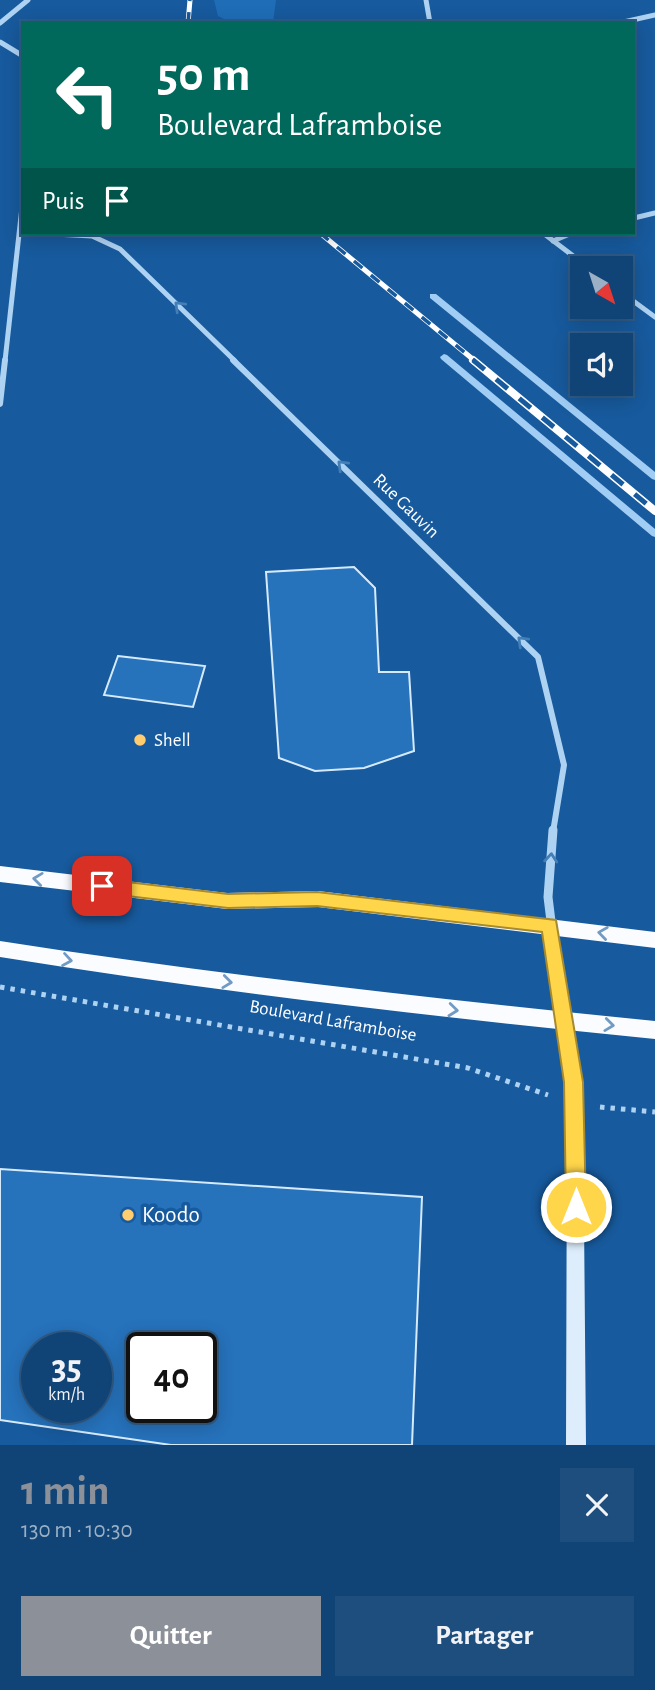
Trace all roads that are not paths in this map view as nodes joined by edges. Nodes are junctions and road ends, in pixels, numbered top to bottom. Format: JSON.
{"nodes":[{"id":1,"x":28,"y":0,"type":"edge"},
{"id":2,"x":426,"y":0,"type":"edge"},
{"id":3,"x":655,"y":15,"type":"edge"},
{"id":4,"x":430,"y":21,"type":"edge"},
{"id":5,"x":628,"y":21,"type":"edge"},
{"id":6,"x":0,"y":23,"type":"edge"},
{"id":7,"x":0,"y":42,"type":"edge"},
{"id":8,"x":21,"y":55,"type":"edge"},
{"id":9,"x":655,"y":213,"type":"edge"},
{"id":10,"x":635,"y":218,"type":"edge"},
{"id":11,"x":20,"y":232,"type":"edge"},
{"id":12,"x":73,"y":235,"type":"edge"},
{"id":13,"x":546,"y":235,"type":"edge"},
{"id":14,"x":567,"y":235,"type":"edge"},
{"id":15,"x":553,"y":241,"type":"junction"},
{"id":16,"x":573,"y":256,"type":"edge"},
{"id":17,"x":634,"y":302,"type":"edge"},
{"id":18,"x":655,"y":317,"type":"edge"},
{"id":19,"x":0,"y":404,"type":"edge"},
{"id":20,"x":0,"y":874,"type":"edge"},
{"id":21,"x":550,"y":926,"type":"junction"},
{"id":22,"x":655,"y":940,"type":"edge"},
{"id":23,"x":0,"y":950,"type":"edge"},
{"id":24,"x":564,"y":1019,"type":"junction"},
{"id":25,"x":655,"y":1030,"type":"edge"},
{"id":26,"x":576,"y":1445,"type":"edge"}],
"edges":[{"from":1,"to":6,"type":"street"},
{"from":2,"to":4,"type":"street"},
{"from":3,"to":5,"type":"street"},
{"from":7,"to":8,"type":"street"},
{"from":9,"to":10,"type":"street"},
{"from":11,"to":19,"type":"street"},
{"from":21,"to":12,"type":"street","name":"Rue Gauvin","one_way":true},
{"from":13,"to":15,"type":"street"},
{"from":14,"to":15,"type":"street"},
{"from":15,"to":16,"type":"street"},
{"from":17,"to":18,"type":"street"},
{"from":21,"to":20,"type":"main road","one_way":true},
{"from":22,"to":21,"type":"main road","one_way":true},
{"from":21,"to":24,"type":"street","name":"Rue Gauvin"},
{"from":23,"to":24,"type":"main road","name":"Boulevard Laframboise","one_way":true},
{"from":24,"to":25,"type":"main road","name":"Boulevard Laframboise","one_way":true},
{"from":24,"to":26,"type":"street"}]}
